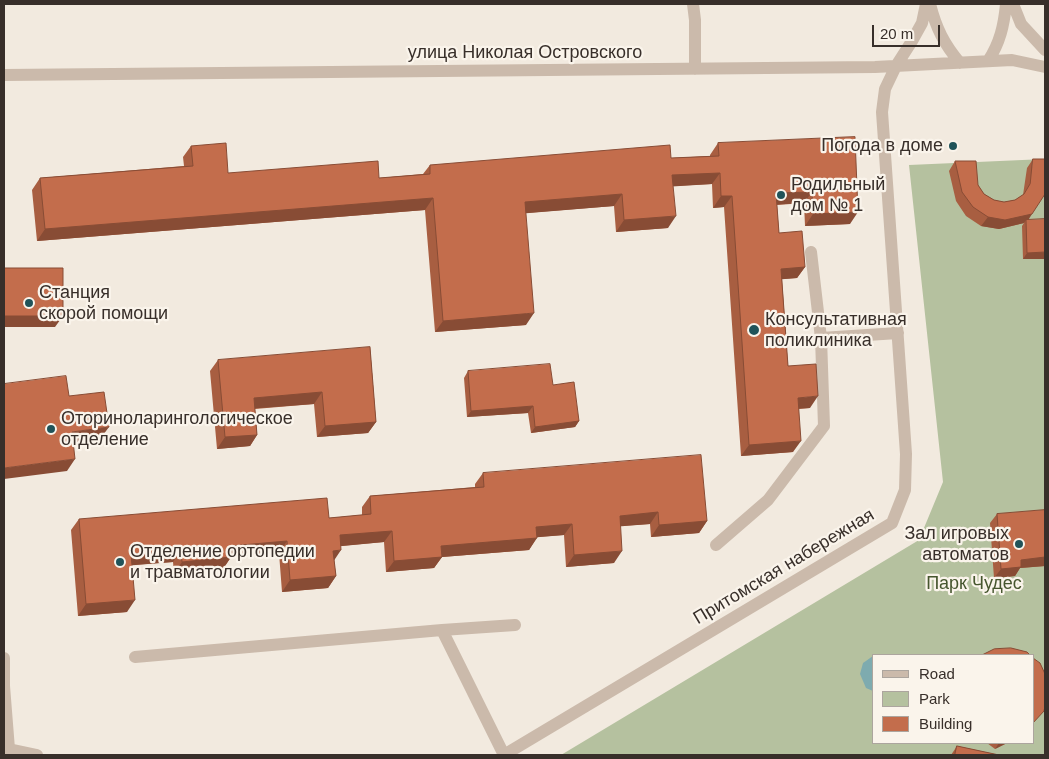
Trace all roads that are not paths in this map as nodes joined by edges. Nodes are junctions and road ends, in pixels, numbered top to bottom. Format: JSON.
{"nodes":[{"id":1,"x":693,"y":4,"type":"edge"},
{"id":2,"x":928,"y":4,"type":"edge"},
{"id":3,"x":1006,"y":4,"type":"edge"},
{"id":4,"x":1013,"y":4,"type":"edge"},
{"id":5,"x":1045,"y":50,"type":"edge"},
{"id":6,"x":988,"y":62,"type":"junction"},
{"id":7,"x":960,"y":63,"type":"junction"},
{"id":8,"x":896,"y":66,"type":"junction"},
{"id":9,"x":1045,"y":67,"type":"edge"},
{"id":10,"x":695,"y":69,"type":"junction"},
{"id":11,"x":4,"y":75,"type":"edge"},
{"id":12,"x":811,"y":252,"type":"dead end"},
{"id":13,"x":898,"y":333,"type":"junction"},
{"id":14,"x":820,"y":338,"type":"junction"},
{"id":15,"x":716,"y":545,"type":"dead end"},
{"id":16,"x":515,"y":625,"type":"dead end"},
{"id":17,"x":442,"y":630,"type":"junction"},
{"id":18,"x":135,"y":657,"type":"dead end"},
{"id":19,"x":4,"y":658,"type":"edge"},
{"id":20,"x":6,"y":748,"type":"edge"},
{"id":21,"x":37,"y":755,"type":"edge"},
{"id":22,"x":504,"y":755,"type":"edge"}],
"edges":[{"from":1,"to":10,"type":"street"},
{"from":2,"to":7,"type":"street"},
{"from":2,"to":8,"type":"street","name":"Притомская набережная"},
{"from":3,"to":6,"type":"street"},
{"from":4,"to":5,"type":"street"},
{"from":6,"to":7,"type":"street","name":"улица Николая Островского"},
{"from":6,"to":9,"type":"street","name":"улица Николая Островского"},
{"from":7,"to":8,"type":"street","name":"улица Николая Островского"},
{"from":8,"to":10,"type":"street","name":"улица Николая Островского"},
{"from":8,"to":13,"type":"street","name":"Притомская набережная"},
{"from":10,"to":11,"type":"street","name":"улица Николая Островского"},
{"from":12,"to":14,"type":"street"},
{"from":13,"to":14,"type":"street"},
{"from":13,"to":22,"type":"street","name":"Притомская набережная"},
{"from":14,"to":15,"type":"street"},
{"from":16,"to":17,"type":"street"},
{"from":17,"to":18,"type":"street"},
{"from":17,"to":22,"type":"street"},
{"from":19,"to":20,"type":"street"},
{"from":20,"to":21,"type":"street"}]}
